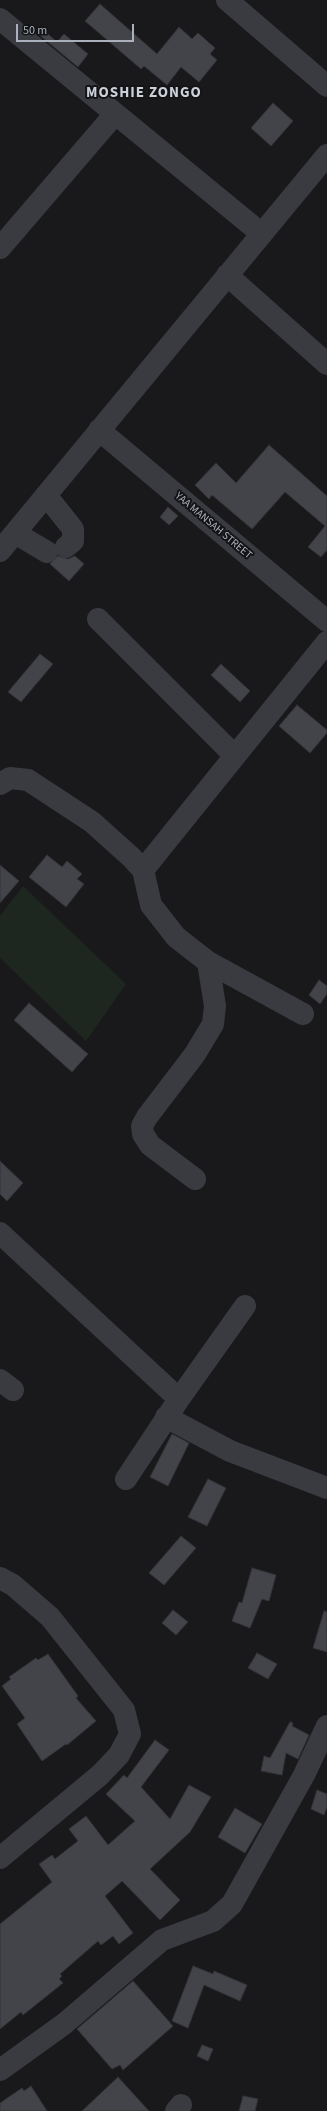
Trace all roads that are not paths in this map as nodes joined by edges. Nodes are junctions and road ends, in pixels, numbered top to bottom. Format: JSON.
{"nodes":[{"id":1,"x":227,"y":0,"type":"edge"},
{"id":2,"x":0,"y":18,"type":"edge"},
{"id":3,"x":327,"y":86,"type":"edge"},
{"id":4,"x":115,"y":114,"type":"junction"},
{"id":5,"x":327,"y":155,"type":"edge"},
{"id":6,"x":262,"y":234,"type":"junction"},
{"id":7,"x":0,"y":248,"type":"edge"},
{"id":8,"x":227,"y":275,"type":"junction"},
{"id":9,"x":327,"y":364,"type":"edge"},
{"id":10,"x":99,"y":430,"type":"junction"},
{"id":11,"x":46,"y":496,"type":"junction"},
{"id":12,"x":16,"y":533,"type":"junction"},
{"id":13,"x":0,"y":551,"type":"edge"},
{"id":14,"x":98,"y":619,"type":"dead end"},
{"id":15,"x":327,"y":621,"type":"edge"},
{"id":16,"x":327,"y":642,"type":"edge"},
{"id":17,"x":235,"y":756,"type":"junction"},
{"id":18,"x":0,"y":784,"type":"edge"},
{"id":19,"x":143,"y":870,"type":"junction"},
{"id":20,"x":208,"y":962,"type":"junction"},
{"id":21,"x":303,"y":1014,"type":"dead end"},
{"id":22,"x":195,"y":1179,"type":"dead end"},
{"id":23,"x":0,"y":1233,"type":"edge"},
{"id":24,"x":245,"y":1306,"type":"dead end"},
{"id":25,"x":179,"y":1398,"type":"junction"},
{"id":26,"x":166,"y":1418,"type":"junction"},
{"id":27,"x":126,"y":1479,"type":"dead end"},
{"id":28,"x":327,"y":1488,"type":"edge"},
{"id":29,"x":4,"y":1586,"type":"edge"},
{"id":30,"x":327,"y":1726,"type":"edge"},
{"id":31,"x":0,"y":1858,"type":"edge"},
{"id":32,"x":0,"y":2070,"type":"edge"}],
"edges":[{"from":1,"to":3,"type":"street"},
{"from":2,"to":4,"type":"street"},
{"from":4,"to":6,"type":"street"},
{"from":4,"to":7,"type":"street"},
{"from":5,"to":6,"type":"street"},
{"from":6,"to":8,"type":"street"},
{"from":8,"to":9,"type":"street"},
{"from":8,"to":10,"type":"street"},
{"from":10,"to":11,"type":"street"},
{"from":10,"to":15,"type":"street","name":"YAA MANSAH STREET"},
{"from":11,"to":12,"type":"street"},
{"from":11,"to":12,"type":"street"},
{"from":12,"to":13,"type":"street"},
{"from":14,"to":17,"type":"street"},
{"from":16,"to":17,"type":"street"},
{"from":17,"to":19,"type":"street"},
{"from":18,"to":19,"type":"street"},
{"from":19,"to":20,"type":"street"},
{"from":20,"to":21,"type":"street"},
{"from":20,"to":22,"type":"street"},
{"from":23,"to":25,"type":"street"},
{"from":24,"to":25,"type":"street"},
{"from":25,"to":26,"type":"street"},
{"from":26,"to":27,"type":"street"},
{"from":26,"to":28,"type":"street"},
{"from":29,"to":31,"type":"street"},
{"from":30,"to":32,"type":"street"}]}
